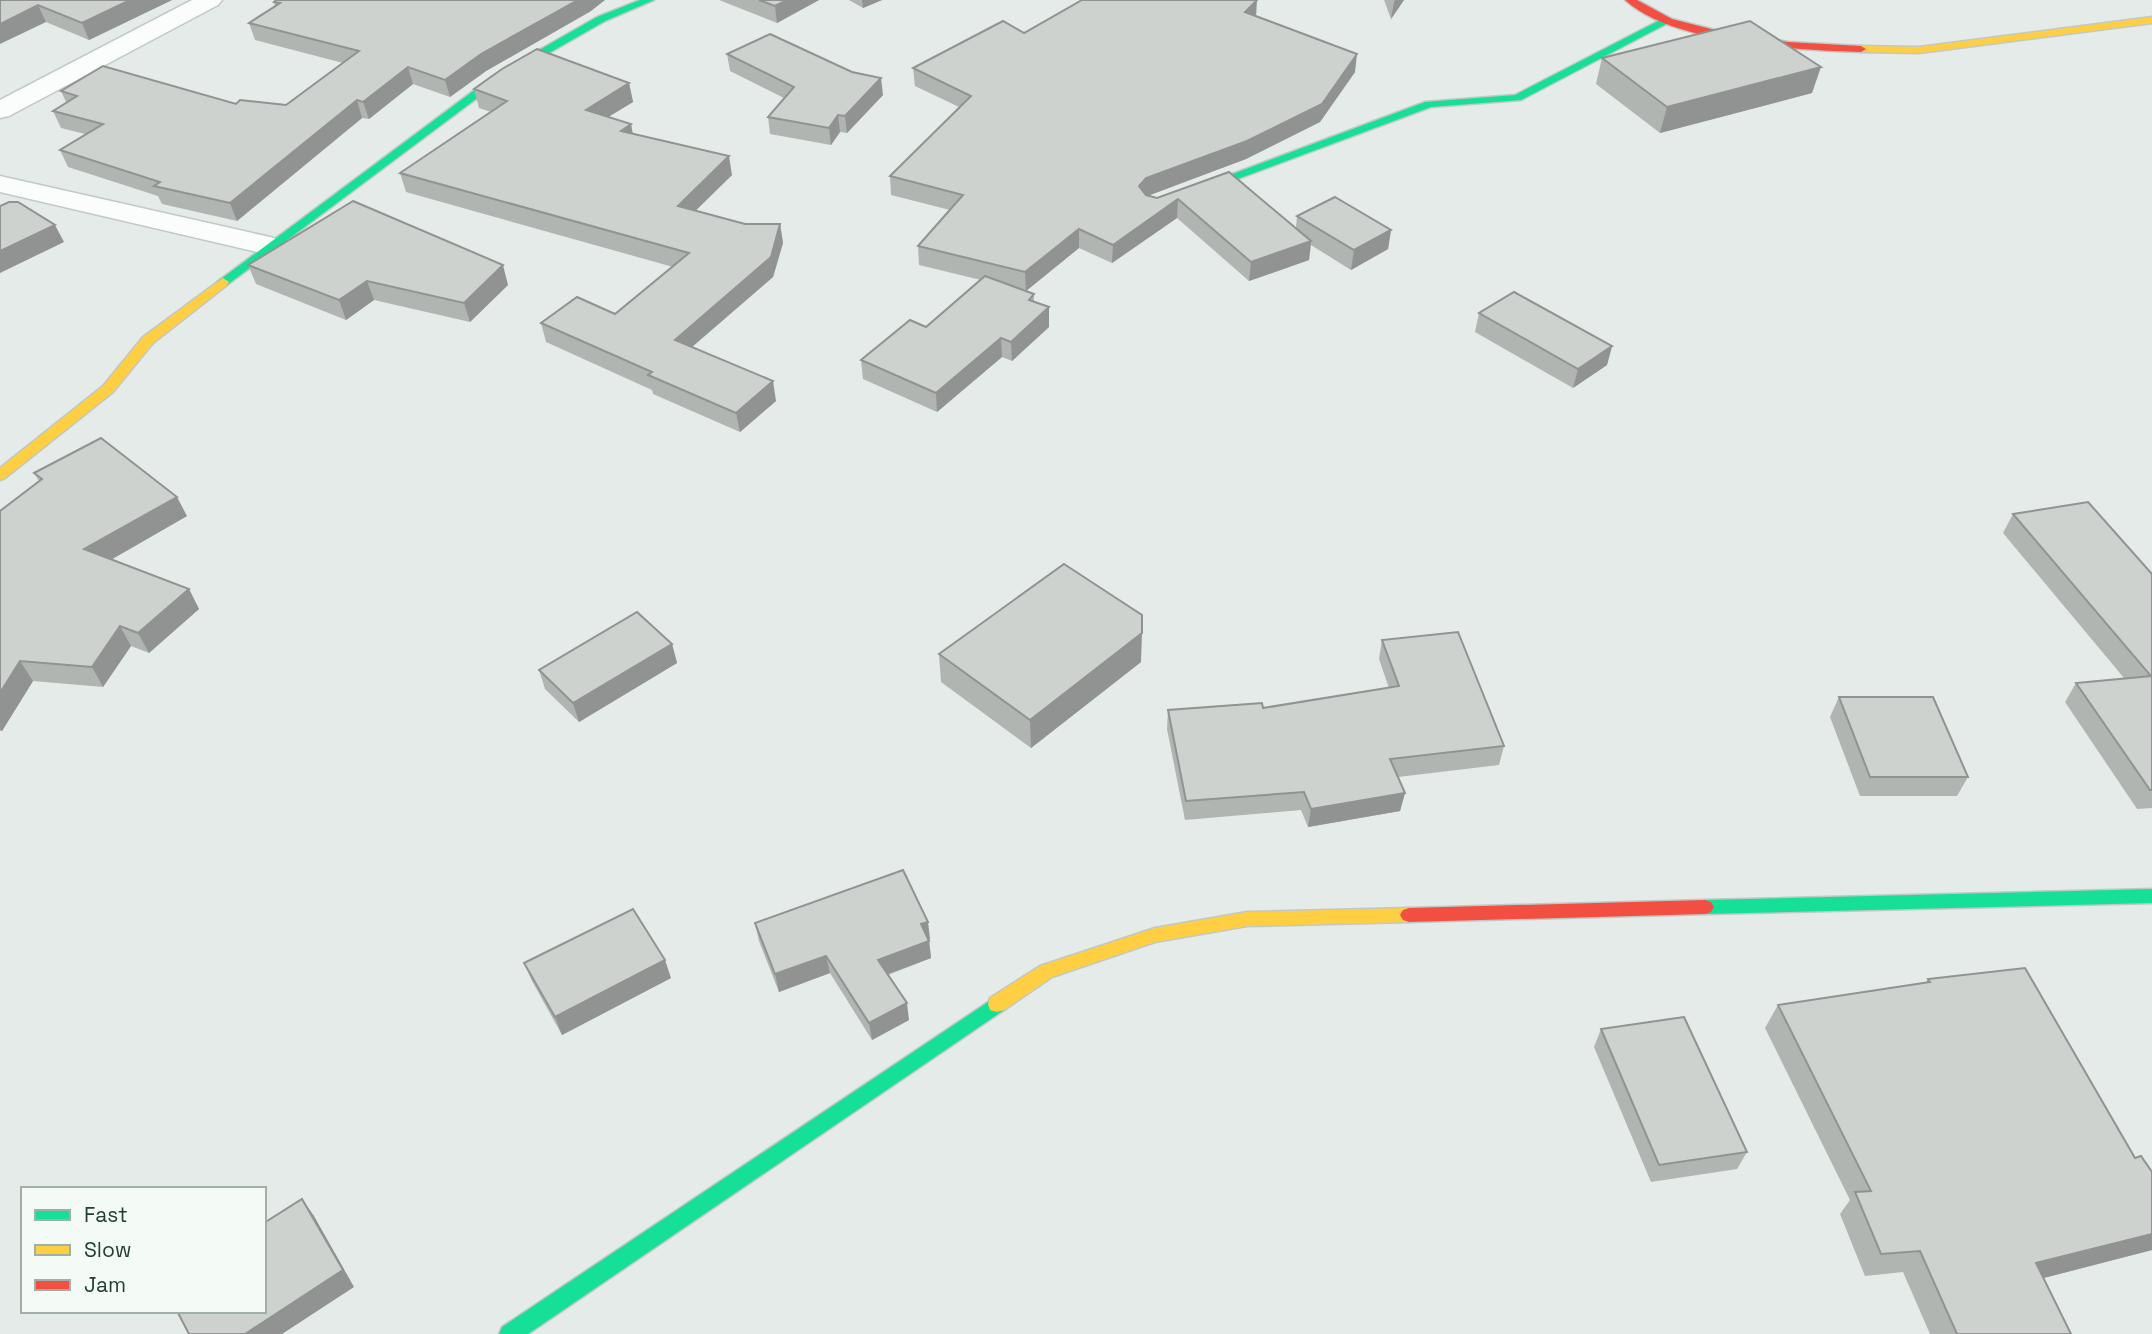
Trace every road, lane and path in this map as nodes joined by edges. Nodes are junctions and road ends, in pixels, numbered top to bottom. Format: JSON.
{"nodes":[{"id":1,"x":649,"y":0,"type":"edge"},
{"id":2,"x":1630,"y":0,"type":"edge"},
{"id":3,"x":203,"y":1,"type":"edge"},
{"id":4,"x":1666,"y":20,"type":"junction"},
{"id":5,"x":2152,"y":20,"type":"edge"},
{"id":6,"x":0,"y":110,"type":"edge"},
{"id":7,"x":0,"y":184,"type":"edge"},
{"id":8,"x":1169,"y":200,"type":"edge"},
{"id":9,"x":270,"y":246,"type":"junction"},
{"id":10,"x":0,"y":475,"type":"edge"},
{"id":11,"x":2152,"y":896,"type":"edge"},
{"id":12,"x":510,"y":1334,"type":"edge"}],
"edges":[{"from":1,"to":9,"type":"street"},
{"from":2,"to":4,"type":"street"},
{"from":3,"to":6,"type":"street"},
{"from":4,"to":5,"type":"street"},
{"from":4,"to":8,"type":"street"},
{"from":7,"to":9,"type":"street"},
{"from":9,"to":10,"type":"street"},
{"from":11,"to":12,"type":"street"}]}
